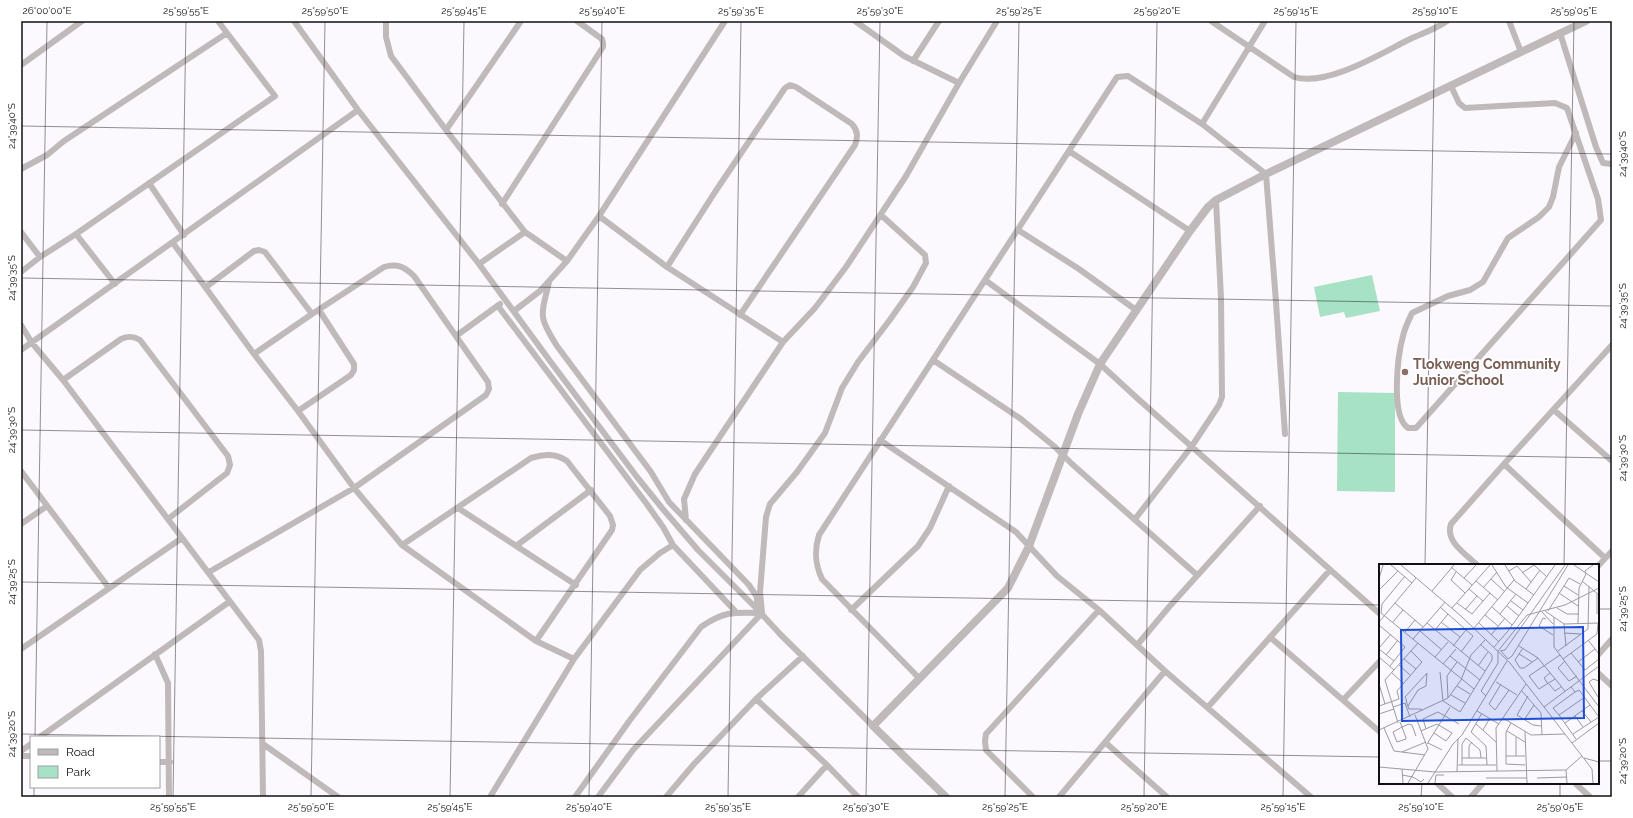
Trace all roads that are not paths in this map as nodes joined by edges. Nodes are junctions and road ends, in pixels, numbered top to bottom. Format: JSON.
{"nodes":[{"id":1,"x":82,"y":21,"type":"edge"},
{"id":2,"x":218,"y":21,"type":"edge"},
{"id":3,"x":294,"y":21,"type":"edge"},
{"id":4,"x":386,"y":21,"type":"edge"},
{"id":5,"x":522,"y":21,"type":"edge"},
{"id":6,"x":577,"y":21,"type":"edge"},
{"id":7,"x":725,"y":21,"type":"edge"},
{"id":8,"x":855,"y":21,"type":"edge"},
{"id":9,"x":939,"y":21,"type":"edge"},
{"id":10,"x":997,"y":21,"type":"edge"},
{"id":11,"x":1211,"y":21,"type":"edge"},
{"id":12,"x":1265,"y":21,"type":"edge"},
{"id":13,"x":1447,"y":21,"type":"edge"},
{"id":14,"x":1509,"y":21,"type":"edge"},
{"id":15,"x":1586,"y":21,"type":"edge"},
{"id":16,"x":227,"y":33,"type":"junction"},
{"id":17,"x":1560,"y":33,"type":"junction"},
{"id":18,"x":1249,"y":46,"type":"junction"},
{"id":19,"x":1521,"y":52,"type":"junction"},
{"id":20,"x":913,"y":61,"type":"junction"},
{"id":21,"x":21,"y":65,"type":"edge"},
{"id":22,"x":959,"y":84,"type":"junction"},
{"id":23,"x":1450,"y":86,"type":"junction"},
{"id":24,"x":358,"y":110,"type":"junction"},
{"id":25,"x":1202,"y":124,"type":"junction"},
{"id":26,"x":446,"y":130,"type":"junction"},
{"id":27,"x":1576,"y":133,"type":"junction"},
{"id":28,"x":1069,"y":151,"type":"junction"},
{"id":29,"x":1612,"y":164,"type":"edge"},
{"id":30,"x":21,"y":169,"type":"edge"},
{"id":31,"x":1266,"y":174,"type":"junction"},
{"id":32,"x":150,"y":183,"type":"junction"},
{"id":33,"x":1216,"y":200,"type":"junction"},
{"id":34,"x":502,"y":204,"type":"junction"},
{"id":35,"x":881,"y":215,"type":"junction"},
{"id":36,"x":599,"y":216,"type":"junction"},
{"id":37,"x":1018,"y":230,"type":"junction"},
{"id":38,"x":1190,"y":231,"type":"junction"},
{"id":39,"x":21,"y":232,"type":"edge"},
{"id":40,"x":525,"y":232,"type":"junction"},
{"id":41,"x":76,"y":234,"type":"junction"},
{"id":42,"x":184,"y":235,"type":"junction"},
{"id":43,"x":173,"y":243,"type":"junction"},
{"id":44,"x":40,"y":257,"type":"junction"},
{"id":45,"x":567,"y":262,"type":"junction"},
{"id":46,"x":479,"y":264,"type":"junction"},
{"id":47,"x":667,"y":267,"type":"junction"},
{"id":48,"x":21,"y":272,"type":"edge"},
{"id":49,"x":985,"y":280,"type":"junction"},
{"id":50,"x":549,"y":282,"type":"junction"},
{"id":51,"x":115,"y":284,"type":"junction"},
{"id":52,"x":206,"y":287,"type":"junction"},
{"id":53,"x":506,"y":300,"type":"junction"},
{"id":54,"x":498,"y":306,"type":"junction"},
{"id":55,"x":319,"y":310,"type":"junction"},
{"id":56,"x":1136,"y":310,"type":"junction"},
{"id":57,"x":514,"y":311,"type":"junction"},
{"id":58,"x":312,"y":314,"type":"junction"},
{"id":59,"x":740,"y":315,"type":"junction"},
{"id":60,"x":21,"y":325,"type":"edge"},
{"id":61,"x":456,"y":336,"type":"junction"},
{"id":62,"x":783,"y":342,"type":"junction"},
{"id":63,"x":32,"y":343,"type":"junction"},
{"id":64,"x":1612,"y":345,"type":"edge"},
{"id":65,"x":21,"y":350,"type":"edge"},
{"id":66,"x":254,"y":354,"type":"junction"},
{"id":67,"x":933,"y":360,"type":"junction"},
{"id":68,"x":1100,"y":364,"type":"junction"},
{"id":69,"x":63,"y":380,"type":"junction"},
{"id":70,"x":1554,"y":410,"type":"junction"},
{"id":71,"x":298,"y":411,"type":"junction"},
{"id":72,"x":1284,"y":434,"type":"dead end"},
{"id":73,"x":880,"y":440,"type":"junction"},
{"id":74,"x":1192,"y":446,"type":"junction"},
{"id":75,"x":1062,"y":454,"type":"junction"},
{"id":76,"x":1612,"y":461,"type":"edge"},
{"id":77,"x":1504,"y":464,"type":"junction"},
{"id":78,"x":21,"y":471,"type":"edge"},
{"id":79,"x":949,"y":486,"type":"junction"},
{"id":80,"x":354,"y":488,"type":"junction"},
{"id":81,"x":590,"y":490,"type":"junction"},
{"id":82,"x":47,"y":506,"type":"junction"},
{"id":83,"x":1260,"y":506,"type":"junction"},
{"id":84,"x":458,"y":508,"type":"junction"},
{"id":85,"x":168,"y":519,"type":"junction"},
{"id":86,"x":1135,"y":519,"type":"junction"},
{"id":87,"x":686,"y":520,"type":"junction"},
{"id":88,"x":21,"y":524,"type":"edge"},
{"id":89,"x":182,"y":538,"type":"junction"},
{"id":90,"x":402,"y":545,"type":"junction"},
{"id":91,"x":672,"y":545,"type":"junction"},
{"id":92,"x":516,"y":546,"type":"junction"},
{"id":93,"x":1029,"y":546,"type":"junction"},
{"id":94,"x":1612,"y":551,"type":"edge"},
{"id":95,"x":1605,"y":558,"type":"junction"},
{"id":96,"x":1476,"y":564,"type":"edge"},
{"id":97,"x":1599,"y":565,"type":"edge"},
{"id":98,"x":1330,"y":570,"type":"junction"},
{"id":99,"x":209,"y":572,"type":"junction"},
{"id":100,"x":1197,"y":576,"type":"junction"},
{"id":101,"x":576,"y":585,"type":"junction"},
{"id":102,"x":109,"y":588,"type":"junction"},
{"id":103,"x":229,"y":602,"type":"junction"},
{"id":104,"x":851,"y":610,"type":"junction"},
{"id":105,"x":1099,"y":610,"type":"junction"},
{"id":106,"x":736,"y":612,"type":"junction"},
{"id":107,"x":760,"y":612,"type":"junction"},
{"id":108,"x":1379,"y":613,"type":"edge"},
{"id":109,"x":1270,"y":637,"type":"junction"},
{"id":110,"x":1612,"y":639,"type":"edge"},
{"id":111,"x":536,"y":641,"type":"junction"},
{"id":112,"x":1138,"y":644,"type":"junction"},
{"id":113,"x":21,"y":648,"type":"edge"},
{"id":114,"x":155,"y":654,"type":"junction"},
{"id":115,"x":1599,"y":654,"type":"edge"},
{"id":116,"x":803,"y":656,"type":"junction"},
{"id":117,"x":574,"y":659,"type":"junction"},
{"id":118,"x":1379,"y":662,"type":"edge"},
{"id":119,"x":1165,"y":671,"type":"junction"},
{"id":120,"x":1599,"y":674,"type":"edge"},
{"id":121,"x":920,"y":679,"type":"junction"},
{"id":122,"x":1612,"y":686,"type":"edge"},
{"id":123,"x":756,"y":698,"type":"junction"},
{"id":124,"x":1343,"y":700,"type":"junction"},
{"id":125,"x":1208,"y":706,"type":"junction"},
{"id":126,"x":873,"y":726,"type":"junction"},
{"id":127,"x":1379,"y":731,"type":"edge"},
{"id":128,"x":41,"y":736,"type":"edge"},
{"id":129,"x":1106,"y":743,"type":"junction"},
{"id":130,"x":263,"y":744,"type":"junction"},
{"id":131,"x":30,"y":745,"type":"edge"},
{"id":132,"x":21,"y":751,"type":"edge"},
{"id":133,"x":160,"y":762,"type":"edge"},
{"id":134,"x":170,"y":762,"type":"junction"},
{"id":135,"x":826,"y":765,"type":"junction"},
{"id":136,"x":1438,"y":784,"type":"edge"},
{"id":137,"x":1482,"y":784,"type":"edge"},
{"id":138,"x":1576,"y":784,"type":"edge"},
{"id":139,"x":169,"y":797,"type":"edge"},
{"id":140,"x":263,"y":797,"type":"edge"},
{"id":141,"x":338,"y":797,"type":"edge"},
{"id":142,"x":490,"y":797,"type":"edge"},
{"id":143,"x":575,"y":797,"type":"edge"},
{"id":144,"x":598,"y":797,"type":"edge"},
{"id":145,"x":666,"y":797,"type":"edge"},
{"id":146,"x":798,"y":797,"type":"edge"},
{"id":147,"x":858,"y":797,"type":"edge"},
{"id":148,"x":946,"y":797,"type":"edge"},
{"id":149,"x":1033,"y":797,"type":"edge"},
{"id":150,"x":1059,"y":797,"type":"edge"},
{"id":151,"x":1166,"y":797,"type":"edge"},
{"id":152,"x":1311,"y":797,"type":"edge"},
{"id":153,"x":1452,"y":797,"type":"edge"},
{"id":154,"x":1470,"y":797,"type":"edge"},
{"id":155,"x":1590,"y":797,"type":"edge"}],
"edges":[{"from":1,"to":21,"type":"street"},
{"from":2,"to":16,"type":"street"},
{"from":3,"to":24,"type":"street"},
{"from":4,"to":26,"type":"street"},
{"from":5,"to":26,"type":"street"},
{"from":6,"to":34,"type":"street"},
{"from":7,"to":36,"type":"street"},
{"from":8,"to":20,"type":"street"},
{"from":9,"to":20,"type":"street"},
{"from":10,"to":22,"type":"street"},
{"from":11,"to":18,"type":"street"},
{"from":12,"to":18,"type":"street"},
{"from":13,"to":18,"type":"street"},
{"from":14,"to":19,"type":"street"},
{"from":15,"to":17,"type":"street"},
{"from":16,"to":30,"type":"street"},
{"from":16,"to":32,"type":"street"},
{"from":17,"to":19,"type":"street"},
{"from":17,"to":29,"type":"street"},
{"from":18,"to":25,"type":"street"},
{"from":19,"to":23,"type":"street"},
{"from":20,"to":22,"type":"street"},
{"from":22,"to":35,"type":"street"},
{"from":23,"to":27,"type":"street"},
{"from":23,"to":31,"type":"street"},
{"from":24,"to":42,"type":"street"},
{"from":24,"to":46,"type":"street"},
{"from":25,"to":28,"type":"street"},
{"from":25,"to":31,"type":"street"},
{"from":26,"to":34,"type":"street"},
{"from":27,"to":27,"type":"street"},
{"from":28,"to":37,"type":"street"},
{"from":28,"to":38,"type":"street"},
{"from":31,"to":33,"type":"street"},
{"from":31,"to":72,"type":"street"},
{"from":32,"to":41,"type":"street"},
{"from":32,"to":42,"type":"street"},
{"from":33,"to":38,"type":"street"},
{"from":33,"to":74,"type":"street"},
{"from":34,"to":40,"type":"street"},
{"from":35,"to":62,"type":"street"},
{"from":35,"to":107,"type":"street"},
{"from":36,"to":45,"type":"street"},
{"from":36,"to":47,"type":"street"},
{"from":37,"to":49,"type":"street"},
{"from":37,"to":56,"type":"street"},
{"from":38,"to":56,"type":"street"},
{"from":39,"to":44,"type":"street"},
{"from":40,"to":45,"type":"street"},
{"from":40,"to":46,"type":"street"},
{"from":41,"to":44,"type":"street"},
{"from":41,"to":51,"type":"street"},
{"from":42,"to":43,"type":"street"},
{"from":43,"to":51,"type":"street"},
{"from":43,"to":52,"type":"street"},
{"from":44,"to":48,"type":"street"},
{"from":45,"to":50,"type":"street"},
{"from":46,"to":53,"type":"street"},
{"from":47,"to":59,"type":"street"},
{"from":47,"to":59,"type":"street"},
{"from":49,"to":67,"type":"street"},
{"from":49,"to":68,"type":"street"},
{"from":50,"to":57,"type":"street"},
{"from":50,"to":87,"type":"street"},
{"from":51,"to":63,"type":"street"},
{"from":52,"to":58,"type":"street"},
{"from":52,"to":66,"type":"street"},
{"from":53,"to":54,"type":"street"},
{"from":53,"to":57,"type":"street"},
{"from":54,"to":61,"type":"street"},
{"from":54,"to":91,"type":"street"},
{"from":55,"to":58,"type":"street"},
{"from":55,"to":61,"type":"street"},
{"from":55,"to":71,"type":"street"},
{"from":56,"to":68,"type":"street"},
{"from":57,"to":107,"type":"street"},
{"from":58,"to":66,"type":"street"},
{"from":59,"to":62,"type":"street"},
{"from":60,"to":63,"type":"street"},
{"from":61,"to":80,"type":"street"},
{"from":62,"to":87,"type":"street"},
{"from":63,"to":65,"type":"street"},
{"from":63,"to":69,"type":"street"},
{"from":64,"to":70,"type":"street"},
{"from":66,"to":71,"type":"street"},
{"from":67,"to":73,"type":"street"},
{"from":67,"to":75,"type":"street"},
{"from":68,"to":74,"type":"street"},
{"from":68,"to":75,"type":"street"},
{"from":69,"to":85,"type":"street"},
{"from":69,"to":85,"type":"street"},
{"from":70,"to":76,"type":"street"},
{"from":70,"to":77,"type":"street"},
{"from":71,"to":80,"type":"street"},
{"from":73,"to":79,"type":"street"},
{"from":73,"to":104,"type":"street"},
{"from":74,"to":83,"type":"street"},
{"from":74,"to":86,"type":"street"},
{"from":75,"to":86,"type":"street"},
{"from":75,"to":93,"type":"street"},
{"from":77,"to":95,"type":"street"},
{"from":77,"to":96,"type":"street"},
{"from":78,"to":82,"type":"street"},
{"from":79,"to":93,"type":"street"},
{"from":79,"to":104,"type":"street"},
{"from":80,"to":90,"type":"street"},
{"from":80,"to":99,"type":"street"},
{"from":81,"to":84,"type":"street"},
{"from":81,"to":92,"type":"street"},
{"from":81,"to":101,"type":"street"},
{"from":82,"to":88,"type":"street"},
{"from":82,"to":102,"type":"street"},
{"from":83,"to":98,"type":"street"},
{"from":83,"to":100,"type":"street"},
{"from":84,"to":90,"type":"street"},
{"from":84,"to":92,"type":"street"},
{"from":85,"to":89,"type":"street"},
{"from":86,"to":100,"type":"street"},
{"from":87,"to":107,"type":"street"},
{"from":89,"to":99,"type":"street"},
{"from":89,"to":102,"type":"street"},
{"from":90,"to":111,"type":"street"},
{"from":91,"to":106,"type":"street"},
{"from":91,"to":117,"type":"street"},
{"from":92,"to":101,"type":"street"},
{"from":93,"to":105,"type":"street"},
{"from":93,"to":121,"type":"street"},
{"from":94,"to":95,"type":"street"},
{"from":95,"to":97,"type":"street"},
{"from":98,"to":108,"type":"street"},
{"from":98,"to":109,"type":"street"},
{"from":99,"to":103,"type":"street"},
{"from":100,"to":112,"type":"street"},
{"from":101,"to":111,"type":"street"},
{"from":102,"to":113,"type":"street"},
{"from":103,"to":114,"type":"street"},
{"from":103,"to":130,"type":"street"},
{"from":104,"to":121,"type":"street"},
{"from":105,"to":112,"type":"street"},
{"from":105,"to":149,"type":"street"},
{"from":106,"to":107,"type":"street"},
{"from":106,"to":143,"type":"street"},
{"from":107,"to":116,"type":"street"},
{"from":107,"to":144,"type":"street"},
{"from":109,"to":124,"type":"street"},
{"from":109,"to":125,"type":"street"},
{"from":110,"to":115,"type":"street"},
{"from":111,"to":117,"type":"street"},
{"from":112,"to":119,"type":"street"},
{"from":114,"to":128,"type":"street"},
{"from":114,"to":134,"type":"street"},
{"from":116,"to":123,"type":"street"},
{"from":116,"to":126,"type":"street"},
{"from":117,"to":142,"type":"street"},
{"from":118,"to":124,"type":"street"},
{"from":119,"to":125,"type":"street"},
{"from":119,"to":129,"type":"street"},
{"from":120,"to":122,"type":"street"},
{"from":121,"to":126,"type":"street"},
{"from":123,"to":135,"type":"street"},
{"from":123,"to":145,"type":"street"},
{"from":124,"to":127,"type":"street"},
{"from":125,"to":152,"type":"street"},
{"from":126,"to":148,"type":"street"},
{"from":129,"to":150,"type":"street"},
{"from":129,"to":151,"type":"street"},
{"from":130,"to":140,"type":"street"},
{"from":130,"to":141,"type":"street"},
{"from":131,"to":132,"type":"street"},
{"from":133,"to":134,"type":"street"},
{"from":134,"to":139,"type":"street"},
{"from":135,"to":146,"type":"street"},
{"from":135,"to":147,"type":"street"},
{"from":136,"to":153,"type":"street"},
{"from":137,"to":154,"type":"street"},
{"from":138,"to":155,"type":"street"}]}
